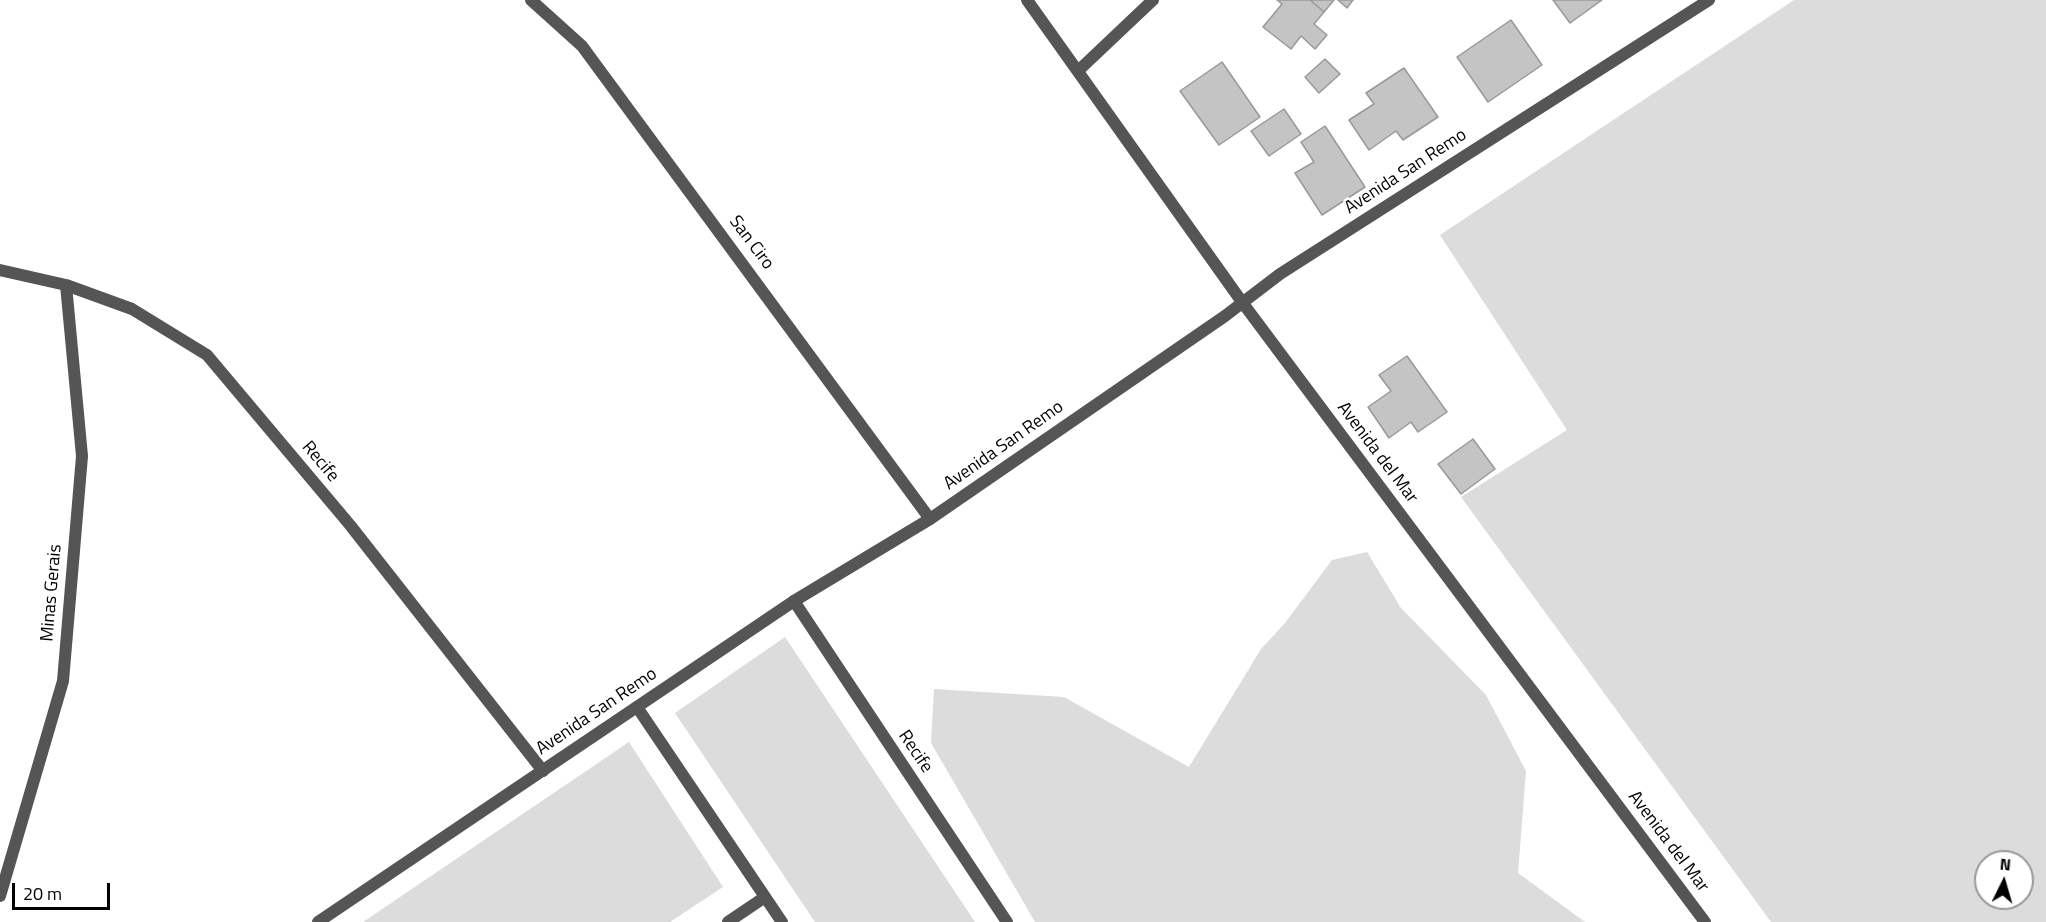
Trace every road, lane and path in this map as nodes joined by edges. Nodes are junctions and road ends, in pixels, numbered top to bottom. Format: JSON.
{"nodes":[{"id":1,"x":531,"y":0,"type":"edge"},
{"id":2,"x":1027,"y":0,"type":"edge"},
{"id":3,"x":1153,"y":0,"type":"edge"},
{"id":4,"x":1709,"y":0,"type":"edge"},
{"id":5,"x":1079,"y":70,"type":"junction"},
{"id":6,"x":0,"y":270,"type":"edge"},
{"id":7,"x":66,"y":285,"type":"junction"},
{"id":8,"x":1242,"y":302,"type":"junction"},
{"id":9,"x":930,"y":519,"type":"junction"},
{"id":10,"x":794,"y":602,"type":"junction"},
{"id":11,"x":637,"y":707,"type":"junction"},
{"id":12,"x":543,"y":771,"type":"junction"},
{"id":13,"x":0,"y":896,"type":"edge"},
{"id":14,"x":765,"y":897,"type":"junction"},
{"id":15,"x":318,"y":922,"type":"edge"},
{"id":16,"x":728,"y":922,"type":"edge"},
{"id":17,"x":782,"y":922,"type":"edge"},
{"id":18,"x":1007,"y":922,"type":"edge"},
{"id":19,"x":1705,"y":922,"type":"edge"}],
"edges":[{"from":1,"to":9,"type":"street","name":"San Ciro"},
{"from":2,"to":5,"type":"street","name":"Avenida del Mar"},
{"from":3,"to":5,"type":"street"},
{"from":4,"to":8,"type":"street","name":"Avenida San Remo"},
{"from":5,"to":8,"type":"street","name":"Avenida del Mar"},
{"from":6,"to":7,"type":"street","name":"Recife"},
{"from":7,"to":12,"type":"street","name":"Recife"},
{"from":7,"to":13,"type":"street","name":"Minas Gerais"},
{"from":8,"to":9,"type":"street","name":"Avenida San Remo"},
{"from":8,"to":19,"type":"street","name":"Avenida del Mar"},
{"from":9,"to":10,"type":"street","name":"Avenida San Remo"},
{"from":10,"to":11,"type":"street","name":"Avenida San Remo"},
{"from":10,"to":18,"type":"street","name":"Recife"},
{"from":11,"to":12,"type":"street","name":"Avenida San Remo"},
{"from":11,"to":14,"type":"street"},
{"from":12,"to":15,"type":"street","name":"Avenida San Remo"},
{"from":14,"to":16,"type":"street"},
{"from":14,"to":17,"type":"street"}]}
